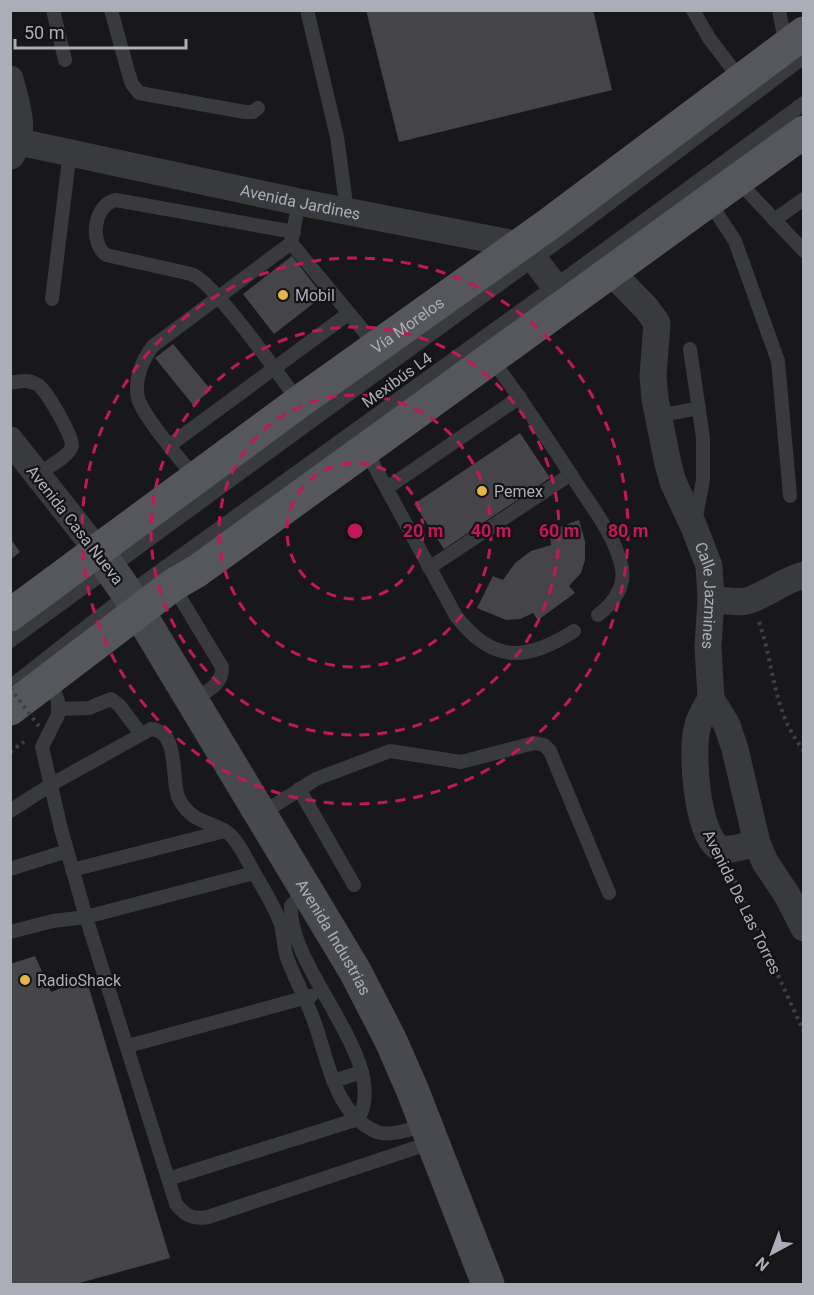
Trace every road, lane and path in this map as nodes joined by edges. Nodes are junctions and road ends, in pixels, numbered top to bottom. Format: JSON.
{"nodes":[{"id":1,"x":53,"y":10,"type":"edge"},
{"id":2,"x":111,"y":10,"type":"edge"},
{"id":3,"x":307,"y":10,"type":"edge"},
{"id":4,"x":693,"y":10,"type":"edge"},
{"id":5,"x":779,"y":10,"type":"edge"},
{"id":6,"x":798,"y":46,"type":"edge"},
{"id":7,"x":65,"y":60,"type":"dead end"},
{"id":8,"x":10,"y":79,"type":"edge"},
{"id":9,"x":741,"y":80,"type":"junction"},
{"id":10,"x":804,"y":103,"type":"edge"},
{"id":11,"x":258,"y":108,"type":"dead end"},
{"id":12,"x":804,"y":132,"type":"edge"},
{"id":13,"x":13,"y":146,"type":"edge"},
{"id":14,"x":70,"y":151,"type":"junction"},
{"id":15,"x":737,"y":180,"type":"junction"},
{"id":16,"x":804,"y":199,"type":"edge"},
{"id":17,"x":708,"y":200,"type":"junction"},
{"id":18,"x":299,"y":202,"type":"junction"},
{"id":19,"x":347,"y":212,"type":"junction"},
{"id":20,"x":774,"y":220,"type":"junction"},
{"id":21,"x":293,"y":238,"type":"junction"},
{"id":22,"x":804,"y":251,"type":"edge"},
{"id":23,"x":527,"y":252,"type":"junction"},
{"id":24,"x":610,"y":272,"type":"junction"},
{"id":25,"x":561,"y":294,"type":"junction"},
{"id":26,"x":218,"y":296,"type":"junction"},
{"id":27,"x":52,"y":299,"type":"dead end"},
{"id":28,"x":348,"y":314,"type":"junction"},
{"id":29,"x":376,"y":347,"type":"junction"},
{"id":30,"x":690,"y":349,"type":"dead end"},
{"id":31,"x":491,"y":357,"type":"junction"},
{"id":32,"x":274,"y":370,"type":"junction"},
{"id":33,"x":10,"y":383,"type":"edge"},
{"id":34,"x":520,"y":397,"type":"junction"},
{"id":35,"x":299,"y":402,"type":"junction"},
{"id":36,"x":699,"y":408,"type":"junction"},
{"id":37,"x":658,"y":416,"type":"junction"},
{"id":38,"x":10,"y":440,"type":"edge"},
{"id":39,"x":170,"y":446,"type":"junction"},
{"id":40,"x":365,"y":449,"type":"junction"},
{"id":41,"x":571,"y":474,"type":"junction"},
{"id":42,"x":36,"y":475,"type":"junction"},
{"id":43,"x":195,"y":478,"type":"junction"},
{"id":44,"x":387,"y":488,"type":"junction"},
{"id":45,"x":790,"y":496,"type":"dead end"},
{"id":46,"x":694,"y":527,"type":"junction"},
{"id":47,"x":429,"y":568,"type":"junction"},
{"id":48,"x":804,"y":575,"type":"edge"},
{"id":49,"x":118,"y":581,"type":"junction"},
{"id":50,"x":173,"y":585,"type":"junction"},
{"id":51,"x":711,"y":599,"type":"junction"},
{"id":52,"x":750,"y":600,"type":"junction"},
{"id":53,"x":10,"y":615,"type":"edge"},
{"id":54,"x":598,"y":615,"type":"dead end"},
{"id":55,"x":574,"y":631,"type":"dead end"},
{"id":56,"x":10,"y":641,"type":"edge"},
{"id":57,"x":10,"y":687,"type":"edge"},
{"id":58,"x":54,"y":694,"type":"junction"},
{"id":59,"x":711,"y":699,"type":"junction"},
{"id":60,"x":191,"y":700,"type":"junction"},
{"id":61,"x":10,"y":709,"type":"edge"},
{"id":62,"x":41,"y":729,"type":"dead end"},
{"id":63,"x":141,"y":734,"type":"junction"},
{"id":64,"x":804,"y":751,"type":"edge"},
{"id":65,"x":51,"y":784,"type":"junction"},
{"id":66,"x":300,"y":789,"type":"junction"},
{"id":67,"x":10,"y":811,"type":"edge"},
{"id":68,"x":261,"y":814,"type":"junction"},
{"id":69,"x":225,"y":831,"type":"junction"},
{"id":70,"x":757,"y":843,"type":"junction"},
{"id":71,"x":720,"y":848,"type":"junction"},
{"id":72,"x":67,"y":851,"type":"junction"},
{"id":73,"x":10,"y":869,"type":"edge"},
{"id":74,"x":72,"y":870,"type":"junction"},
{"id":75,"x":254,"y":873,"type":"junction"},
{"id":76,"x":354,"y":885,"type":"dead end"},
{"id":77,"x":306,"y":888,"type":"junction"},
{"id":78,"x":609,"y":893,"type":"dead end"},
{"id":79,"x":86,"y":917,"type":"junction"},
{"id":80,"x":804,"y":928,"type":"edge"},
{"id":81,"x":10,"y":932,"type":"edge"},
{"id":82,"x":323,"y":993,"type":"junction"},
{"id":83,"x":305,"y":998,"type":"junction"},
{"id":84,"x":804,"y":1032,"type":"edge"},
{"id":85,"x":347,"y":1035,"type":"junction"},
{"id":86,"x":321,"y":1042,"type":"junction"},
{"id":87,"x":128,"y":1046,"type":"junction"},
{"id":88,"x":362,"y":1072,"type":"junction"},
{"id":89,"x":333,"y":1081,"type":"junction"},
{"id":90,"x":358,"y":1119,"type":"junction"},
{"id":91,"x":430,"y":1134,"type":"junction"},
{"id":92,"x":168,"y":1179,"type":"junction"},
{"id":93,"x":488,"y":1284,"type":"edge"}],
"edges":[{"from":1,"to":7,"type":"lane"},
{"from":2,"to":11,"type":"lane"},
{"from":3,"to":19,"type":"lane"},
{"from":4,"to":9,"type":"lane"},
{"from":5,"to":6,"type":"lane"},
{"from":6,"to":9,"type":"main road","name":"Vía Morelos"},
{"from":6,"to":23,"type":"lane","name":"Mexibús L4"},
{"from":8,"to":13,"type":"street"},
{"from":9,"to":23,"type":"main road","name":"Vía Morelos"},
{"from":10,"to":25,"type":"lane","name":"Mexibús L4"},
{"from":12,"to":15,"type":"main road","name":"Vía Morelos"},
{"from":13,"to":14,"type":"street","name":"Avenida Jardines"},
{"from":14,"to":18,"type":"street","name":"Avenida Jardines"},
{"from":14,"to":27,"type":"lane"},
{"from":15,"to":17,"type":"main road","name":"Vía Morelos"},
{"from":15,"to":20,"type":"lane"},
{"from":16,"to":20,"type":"lane"},
{"from":17,"to":24,"type":"main road","name":"Vía Morelos"},
{"from":17,"to":45,"type":"lane"},
{"from":18,"to":19,"type":"street","name":"Avenida Jardines"},
{"from":18,"to":21,"type":"lane"},
{"from":19,"to":23,"type":"street","name":"Avenida Jardines"},
{"from":20,"to":22,"type":"lane"},
{"from":21,"to":26,"type":"lane"},
{"from":21,"to":26,"type":"lane"},
{"from":21,"to":28,"type":"lane"},
{"from":23,"to":25,"type":"street"},
{"from":23,"to":29,"type":"main road","name":"Vía Morelos"},
{"from":23,"to":49,"type":"lane","name":"Mexibús L4"},
{"from":24,"to":25,"type":"main road","name":"Vía Morelos"},
{"from":24,"to":37,"type":"street","name":"Calle Jazmines"},
{"from":25,"to":31,"type":"main road","name":"Vía Morelos"},
{"from":25,"to":49,"type":"lane","name":"Mexibús L4"},
{"from":26,"to":32,"type":"lane"},
{"from":26,"to":39,"type":"lane"},
{"from":28,"to":29,"type":"lane"},
{"from":28,"to":32,"type":"lane"},
{"from":29,"to":35,"type":"main road","name":"Vía Morelos"},
{"from":30,"to":36,"type":"lane"},
{"from":31,"to":34,"type":"lane"},
{"from":31,"to":40,"type":"main road","name":"Vía Morelos"},
{"from":32,"to":35,"type":"lane"},
{"from":32,"to":39,"type":"lane"},
{"from":33,"to":42,"type":"lane"},
{"from":34,"to":41,"type":"lane"},
{"from":34,"to":44,"type":"lane"},
{"from":35,"to":43,"type":"main road","name":"Vía Morelos"},
{"from":36,"to":37,"type":"lane"},
{"from":36,"to":46,"type":"lane"},
{"from":37,"to":46,"type":"street","name":"Calle Jazmines"},
{"from":38,"to":42,"type":"street","name":"Avenida Casa Nueva"},
{"from":39,"to":43,"type":"lane"},
{"from":40,"to":44,"type":"lane"},
{"from":40,"to":50,"type":"main road","name":"Vía Morelos"},
{"from":41,"to":47,"type":"lane"},
{"from":41,"to":54,"type":"lane"},
{"from":42,"to":49,"type":"street","name":"Avenida Casa Nueva"},
{"from":43,"to":49,"type":"main road","name":"Vía Morelos"},
{"from":44,"to":47,"type":"lane"},
{"from":46,"to":51,"type":"street","name":"Calle Jazmines"},
{"from":47,"to":55,"type":"lane"},
{"from":48,"to":52,"type":"street"},
{"from":49,"to":50,"type":"main road","name":"Vía Morelos"},
{"from":49,"to":53,"type":"main road","name":"Vía Morelos"},
{"from":49,"to":56,"type":"lane","name":"Mexibús L4"},
{"from":49,"to":57,"type":"lane","name":"Mexibús L4"},
{"from":49,"to":58,"type":"main road","name":"Vía Morelos"},
{"from":49,"to":60,"type":"main road","name":"Avenida Industrias"},
{"from":50,"to":60,"type":"lane"},
{"from":51,"to":52,"type":"street"},
{"from":51,"to":59,"type":"street","name":"Calle Jazmines"},
{"from":52,"to":64,"type":"path"},
{"from":57,"to":62,"type":"path","bridge":true},
{"from":58,"to":61,"type":"main road","name":"Vía Morelos"},
{"from":58,"to":63,"type":"lane"},
{"from":58,"to":65,"type":"lane"},
{"from":59,"to":70,"type":"street","name":"Calle Jazmines"},
{"from":59,"to":71,"type":"street","name":"Avenida De Las Torres"},
{"from":60,"to":68,"type":"main road","name":"Avenida Industrias"},
{"from":63,"to":65,"type":"lane"},
{"from":63,"to":69,"type":"lane"},
{"from":65,"to":67,"type":"lane"},
{"from":65,"to":72,"type":"lane"},
{"from":66,"to":68,"type":"lane"},
{"from":66,"to":76,"type":"lane"},
{"from":66,"to":78,"type":"lane"},
{"from":68,"to":77,"type":"main road","name":"Avenida Industrias"},
{"from":69,"to":74,"type":"lane"},
{"from":69,"to":75,"type":"lane"},
{"from":70,"to":71,"type":"street"},
{"from":70,"to":80,"type":"street","name":"Calle Jazmines"},
{"from":71,"to":84,"type":"path","name":"Avenida De Las Torres"},
{"from":72,"to":73,"type":"lane"},
{"from":72,"to":74,"type":"lane"},
{"from":74,"to":79,"type":"lane"},
{"from":75,"to":79,"type":"lane"},
{"from":75,"to":83,"type":"lane"},
{"from":77,"to":82,"type":"lane"},
{"from":77,"to":91,"type":"main road","name":"Avenida Industrias"},
{"from":79,"to":81,"type":"lane"},
{"from":79,"to":87,"type":"lane"},
{"from":82,"to":83,"type":"lane"},
{"from":82,"to":85,"type":"lane"},
{"from":83,"to":86,"type":"lane"},
{"from":83,"to":87,"type":"lane"},
{"from":85,"to":86,"type":"lane"},
{"from":85,"to":88,"type":"lane"},
{"from":86,"to":89,"type":"lane"},
{"from":87,"to":92,"type":"lane"},
{"from":88,"to":89,"type":"lane"},
{"from":88,"to":90,"type":"lane"},
{"from":89,"to":90,"type":"lane"},
{"from":90,"to":91,"type":"lane"},
{"from":90,"to":92,"type":"lane"},
{"from":91,"to":92,"type":"lane"},
{"from":91,"to":93,"type":"main road","name":"Avenida Industrias"}]}
